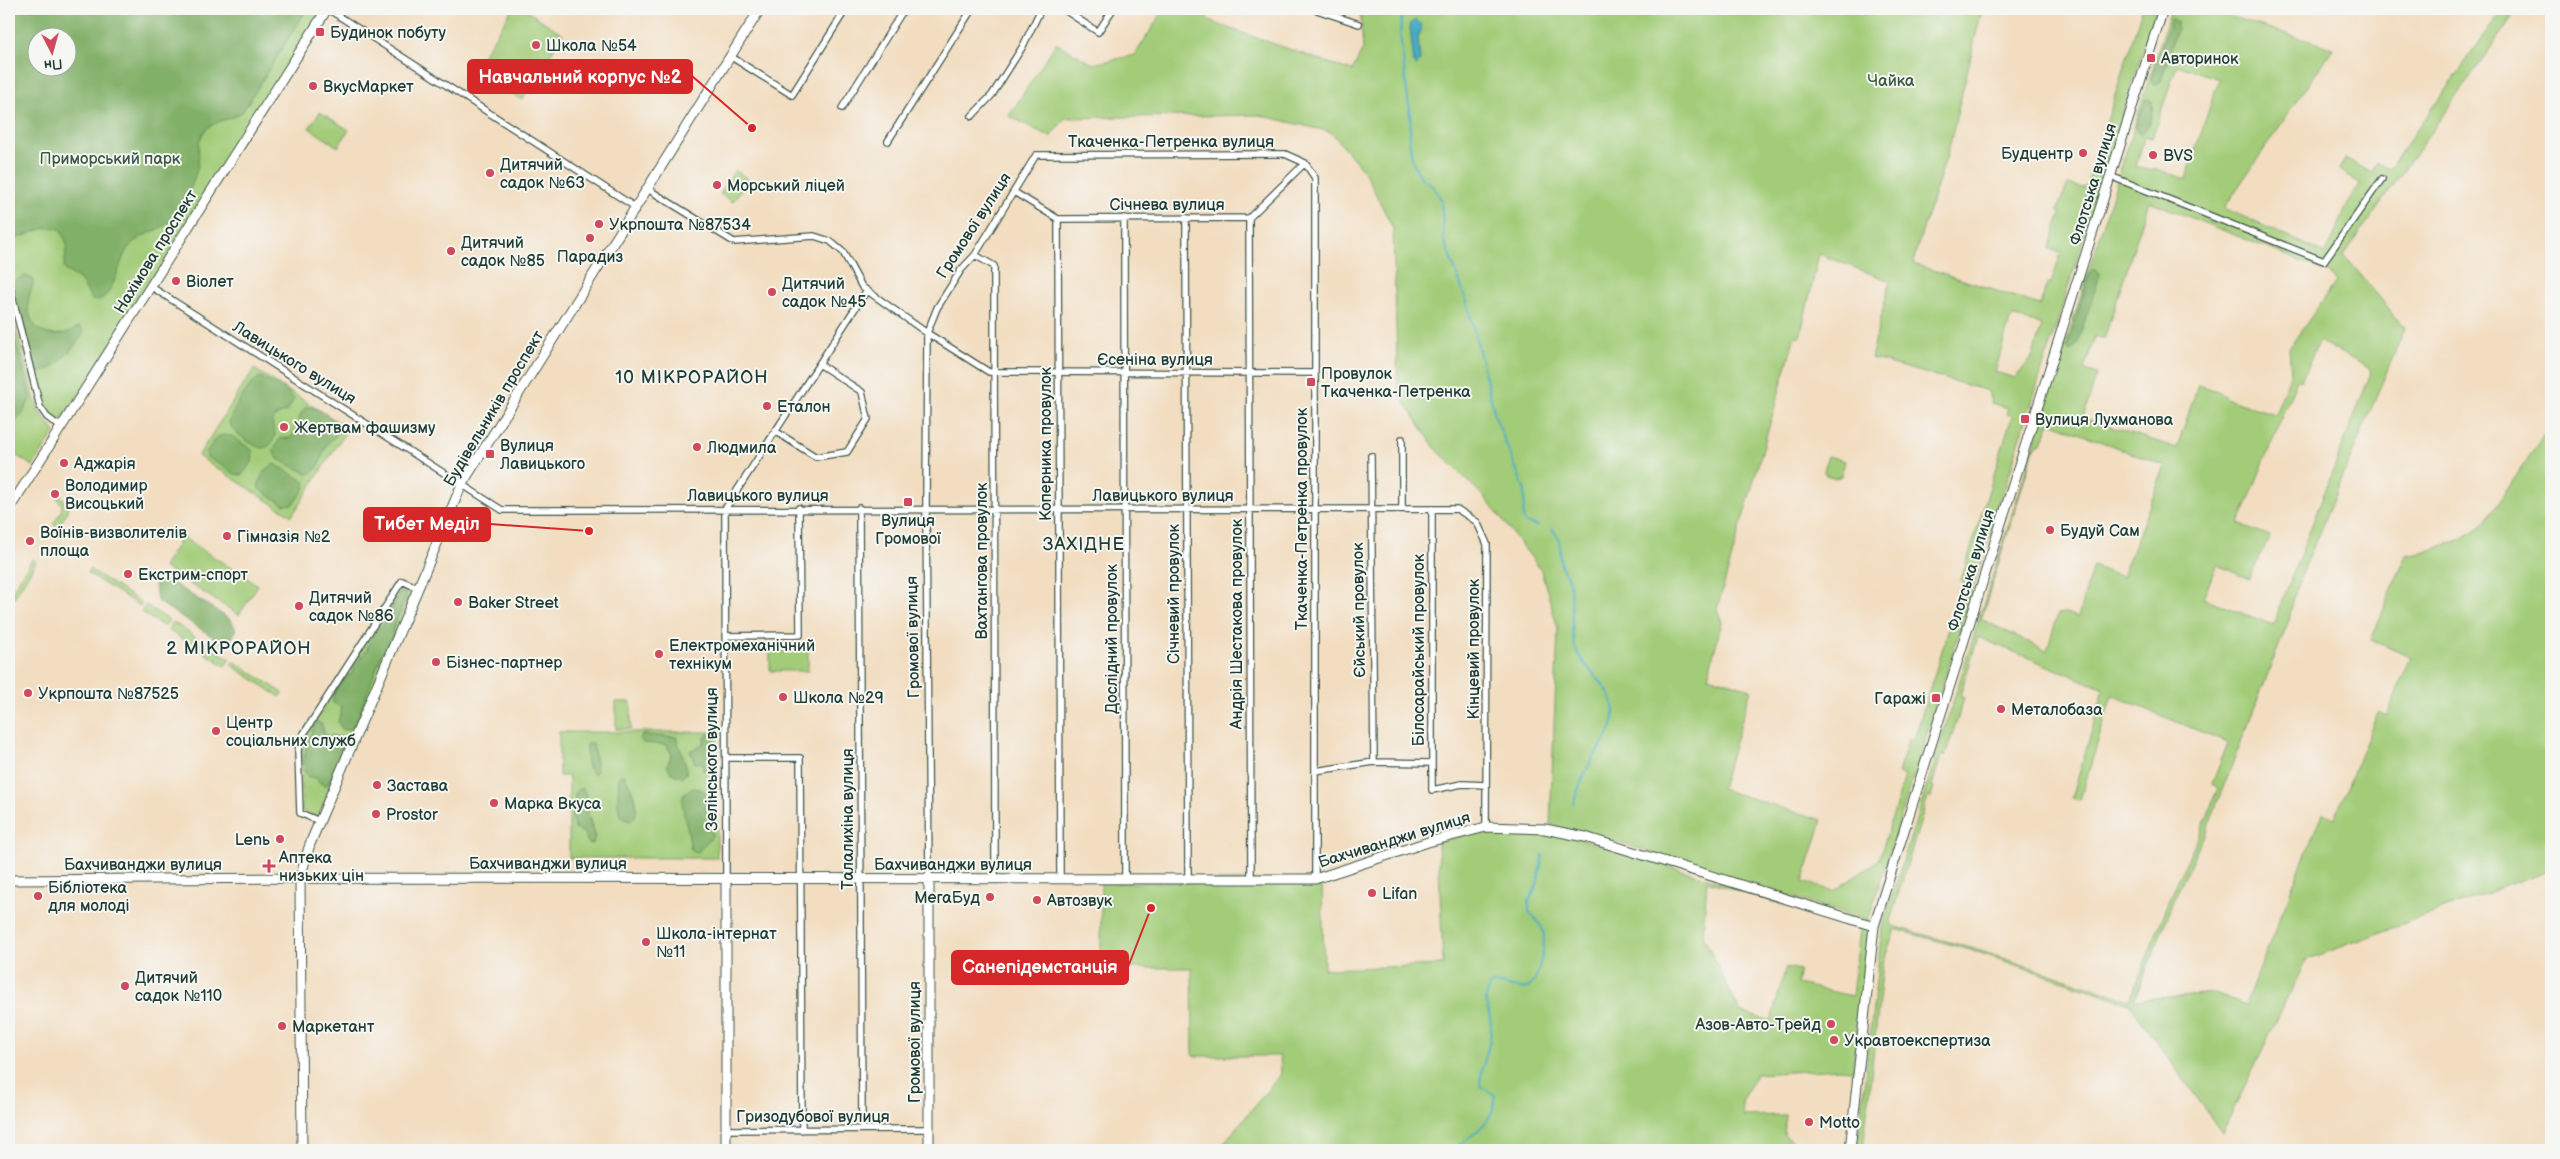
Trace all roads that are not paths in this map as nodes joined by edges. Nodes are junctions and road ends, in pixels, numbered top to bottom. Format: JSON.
{"nodes":[{"id":1,"x":328,"y":9,"type":"edge"},
{"id":2,"x":760,"y":9,"type":"edge"},
{"id":3,"x":846,"y":9,"type":"edge"},
{"id":4,"x":904,"y":9,"type":"edge"},
{"id":5,"x":972,"y":9,"type":"edge"},
{"id":6,"x":1041,"y":9,"type":"edge"},
{"id":7,"x":1063,"y":9,"type":"edge"},
{"id":8,"x":1112,"y":9,"type":"edge"},
{"id":9,"x":1314,"y":9,"type":"edge"},
{"id":10,"x":2162,"y":9,"type":"edge"},
{"id":11,"x":1359,"y":24,"type":"dead end"},
{"id":12,"x":730,"y":56,"type":"junction"},
{"id":13,"x":842,"y":108,"type":"dead end"},
{"id":14,"x":972,"y":116,"type":"dead end"},
{"id":15,"x":888,"y":141,"type":"dead end"},
{"id":16,"x":1036,"y":155,"type":"joint"},
{"id":17,"x":1305,"y":163,"type":"junction"},
{"id":18,"x":2110,"y":176,"type":"junction"},
{"id":19,"x":2382,"y":179,"type":"dead end"},
{"id":20,"x":646,"y":188,"type":"junction"},
{"id":21,"x":1014,"y":192,"type":"junction"},
{"id":22,"x":635,"y":207,"type":"junction"},
{"id":23,"x":1124,"y":218,"type":"junction"},
{"id":24,"x":1186,"y":218,"type":"junction"},
{"id":25,"x":1250,"y":218,"type":"junction"},
{"id":26,"x":1058,"y":219,"type":"junction"},
{"id":27,"x":975,"y":255,"type":"junction"},
{"id":28,"x":9,"y":284,"type":"edge"},
{"id":29,"x":150,"y":286,"type":"junction"},
{"id":30,"x":867,"y":290,"type":"junction"},
{"id":31,"x":927,"y":333,"type":"junction"},
{"id":32,"x":819,"y":364,"type":"junction"},
{"id":33,"x":995,"y":373,"type":"junction"},
{"id":34,"x":1058,"y":373,"type":"junction"},
{"id":35,"x":1124,"y":373,"type":"junction"},
{"id":36,"x":1186,"y":373,"type":"junction"},
{"id":37,"x":1250,"y":373,"type":"junction"},
{"id":38,"x":1315,"y":373,"type":"junction"},
{"id":39,"x":62,"y":428,"type":"junction"},
{"id":40,"x":776,"y":431,"type":"junction"},
{"id":41,"x":1402,"y":439,"type":"dead end"},
{"id":42,"x":1372,"y":456,"type":"dead end"},
{"id":43,"x":462,"y":484,"type":"junction"},
{"id":44,"x":799,"y":508,"type":"junction"},
{"id":45,"x":859,"y":508,"type":"junction"},
{"id":46,"x":926,"y":508,"type":"junction"},
{"id":47,"x":995,"y":508,"type":"junction"},
{"id":48,"x":1059,"y":508,"type":"junction"},
{"id":49,"x":1187,"y":508,"type":"junction"},
{"id":50,"x":9,"y":509,"type":"edge"},
{"id":51,"x":725,"y":509,"type":"junction"},
{"id":52,"x":1124,"y":509,"type":"junction"},
{"id":53,"x":1250,"y":509,"type":"junction"},
{"id":54,"x":1314,"y":509,"type":"junction"},
{"id":55,"x":1371,"y":509,"type":"junction"},
{"id":56,"x":1402,"y":509,"type":"junction"},
{"id":57,"x":1432,"y":509,"type":"junction"},
{"id":58,"x":418,"y":588,"type":"junction"},
{"id":59,"x":725,"y":636,"type":"junction"},
{"id":60,"x":726,"y":758,"type":"junction"},
{"id":61,"x":1374,"y":762,"type":"junction"},
{"id":62,"x":1432,"y":763,"type":"junction"},
{"id":63,"x":1315,"y":771,"type":"junction"},
{"id":64,"x":1486,"y":785,"type":"junction"},
{"id":65,"x":320,"y":821,"type":"junction"},
{"id":66,"x":1486,"y":827,"type":"junction"},
{"id":67,"x":300,"y":878,"type":"junction"},
{"id":68,"x":726,"y":878,"type":"junction"},
{"id":69,"x":801,"y":878,"type":"junction"},
{"id":70,"x":861,"y":878,"type":"junction"},
{"id":71,"x":929,"y":879,"type":"junction"},
{"id":72,"x":995,"y":879,"type":"junction"},
{"id":73,"x":1060,"y":879,"type":"junction"},
{"id":74,"x":1125,"y":879,"type":"junction"},
{"id":75,"x":1315,"y":879,"type":"junction"},
{"id":76,"x":9,"y":880,"type":"edge"},
{"id":77,"x":1188,"y":880,"type":"junction"},
{"id":78,"x":1251,"y":880,"type":"junction"},
{"id":79,"x":1874,"y":926,"type":"junction"},
{"id":80,"x":862,"y":1129,"type":"junction"},
{"id":81,"x":929,"y":1129,"type":"junction"},
{"id":82,"x":726,"y":1130,"type":"junction"},
{"id":83,"x":802,"y":1130,"type":"junction"},
{"id":84,"x":302,"y":1150,"type":"edge"},
{"id":85,"x":726,"y":1150,"type":"edge"},
{"id":86,"x":930,"y":1150,"type":"edge"},
{"id":87,"x":1850,"y":1150,"type":"edge"}],
"edges":[{"from":1,"to":22,"type":"street"},
{"from":1,"to":29,"type":"street","name":"Нахімова проспект"},
{"from":2,"to":12,"type":"street","name":"Будівельників проспект"},
{"from":3,"to":12,"type":"street"},
{"from":4,"to":13,"type":"street"},
{"from":5,"to":15,"type":"street"},
{"from":6,"to":14,"type":"street"},
{"from":7,"to":8,"type":"street"},
{"from":9,"to":11,"type":"street"},
{"from":10,"to":18,"type":"street","name":"Флотська вулиця"},
{"from":12,"to":20,"type":"street","name":"Будівельників проспект"},
{"from":16,"to":17,"type":"street","name":"Ткаченка-Петренка вулиця"},
{"from":16,"to":21,"type":"street","name":"Громової вулиця"},
{"from":17,"to":25,"type":"street"},
{"from":17,"to":38,"type":"street","name":"Ткаченка-Петренка провулок"},
{"from":18,"to":19,"type":"street"},
{"from":18,"to":79,"type":"street","name":"Флотська вулиця"},
{"from":20,"to":22,"type":"street","name":"Будівельників проспект"},
{"from":20,"to":30,"type":"street"},
{"from":21,"to":26,"type":"street"},
{"from":21,"to":27,"type":"street","name":"Громової вулиця"},
{"from":22,"to":43,"type":"street","name":"Будівельників проспект"},
{"from":23,"to":24,"type":"street","name":"Січнева вулиця"},
{"from":23,"to":26,"type":"street","name":"Січнева вулиця"},
{"from":23,"to":35,"type":"street","name":"Дослідний провулок"},
{"from":24,"to":25,"type":"street","name":"Січнева вулиця"},
{"from":24,"to":36,"type":"street","name":"Січневий провулок"},
{"from":25,"to":37,"type":"street","name":"Андрія Шестакова провулок"},
{"from":26,"to":34,"type":"street","name":"Коперника провулок"},
{"from":27,"to":31,"type":"street","name":"Громової вулиця"},
{"from":27,"to":33,"type":"street","name":"Вахтангова провулок"},
{"from":28,"to":39,"type":"street"},
{"from":29,"to":39,"type":"street","name":"Нахімова проспект"},
{"from":29,"to":43,"type":"street","name":"Лавицького вулиця"},
{"from":30,"to":31,"type":"street"},
{"from":30,"to":32,"type":"street"},
{"from":31,"to":33,"type":"street"},
{"from":31,"to":46,"type":"street","name":"Громової вулиця"},
{"from":32,"to":40,"type":"street"},
{"from":32,"to":40,"type":"street"},
{"from":33,"to":34,"type":"street","name":"Єсеніна вулиця"},
{"from":33,"to":47,"type":"street","name":"Вахтангова провулок"},
{"from":34,"to":35,"type":"street","name":"Єсеніна вулиця"},
{"from":34,"to":48,"type":"street","name":"Коперника провулок"},
{"from":35,"to":36,"type":"street","name":"Єсеніна вулиця"},
{"from":35,"to":52,"type":"street","name":"Дослідний провулок"},
{"from":36,"to":37,"type":"street","name":"Єсеніна вулиця"},
{"from":36,"to":49,"type":"street","name":"Січневий провулок"},
{"from":37,"to":38,"type":"street","name":"Єсеніна вулиця"},
{"from":37,"to":53,"type":"street","name":"Андрія Шестакова провулок"},
{"from":38,"to":54,"type":"street","name":"Ткаченка-Петренка провулок"},
{"from":39,"to":50,"type":"street","name":"Нахімова проспект"},
{"from":40,"to":51,"type":"street"},
{"from":41,"to":56,"type":"street"},
{"from":42,"to":55,"type":"street","name":"Єйський провулок"},
{"from":43,"to":51,"type":"street","name":"Лавицького вулиця"},
{"from":43,"to":58,"type":"street","name":"Будівельників проспект"},
{"from":44,"to":45,"type":"street","name":"Лавицького вулиця"},
{"from":44,"to":51,"type":"street","name":"Лавицького вулиця"},
{"from":44,"to":59,"type":"street"},
{"from":45,"to":46,"type":"street","name":"Лавицького вулиця"},
{"from":45,"to":70,"type":"street","name":"Талалихіна вулиця"},
{"from":46,"to":47,"type":"street","name":"Лавицького вулиця"},
{"from":46,"to":71,"type":"street","name":"Громової вулиця"},
{"from":47,"to":48,"type":"street","name":"Лавицького вулиця"},
{"from":47,"to":72,"type":"street","name":"Вахтангова провулок"},
{"from":48,"to":52,"type":"street","name":"Лавицького вулиця"},
{"from":48,"to":73,"type":"street","name":"Коперника провулок"},
{"from":49,"to":52,"type":"street","name":"Лавицького вулиця"},
{"from":49,"to":53,"type":"street","name":"Лавицького вулиця"},
{"from":49,"to":77,"type":"street","name":"Січневий провулок"},
{"from":51,"to":59,"type":"street","name":"Зелінського вулиця"},
{"from":52,"to":74,"type":"street","name":"Дослідний провулок"},
{"from":53,"to":54,"type":"street","name":"Лавицького вулиця"},
{"from":53,"to":78,"type":"street","name":"Андрія Шестакова провулок"},
{"from":54,"to":55,"type":"street","name":"Лавицького вулиця"},
{"from":54,"to":63,"type":"street","name":"Ткаченка-Петренка провулок"},
{"from":55,"to":56,"type":"street","name":"Лавицького вулиця"},
{"from":55,"to":61,"type":"street","name":"Єйський провулок"},
{"from":56,"to":57,"type":"street","name":"Лавицького вулиця"},
{"from":57,"to":62,"type":"street","name":"Білосарайський провулок"},
{"from":57,"to":64,"type":"street","name":"Кінцевий провулок"},
{"from":58,"to":65,"type":"street","name":"Будівельників проспект"},
{"from":58,"to":65,"type":"street"},
{"from":59,"to":60,"type":"street","name":"Зелінського вулиця"},
{"from":60,"to":68,"type":"street","name":"Зелінського вулиця"},
{"from":60,"to":69,"type":"street"},
{"from":61,"to":62,"type":"street"},
{"from":61,"to":63,"type":"street"},
{"from":62,"to":64,"type":"street","name":"Білосарайський провулок"},
{"from":63,"to":75,"type":"street","name":"Ткаченка-Петренка провулок"},
{"from":64,"to":66,"type":"street","name":"Кінцевий провулок"},
{"from":65,"to":67,"type":"street","name":"Будівельників проспект"},
{"from":66,"to":75,"type":"street","name":"Бахчиванджи вулиця"},
{"from":66,"to":79,"type":"street","name":"Бахчиванджи вулиця"},
{"from":67,"to":68,"type":"street","name":"Бахчиванджи вулиця"},
{"from":67,"to":76,"type":"street","name":"Бахчиванджи вулиця"},
{"from":67,"to":84,"type":"street","name":"Будівельників проспект"},
{"from":68,"to":69,"type":"street","name":"Бахчиванджи вулиця"},
{"from":68,"to":82,"type":"street","name":"Зелінського вулиця"},
{"from":69,"to":70,"type":"street","name":"Бахчиванджи вулиця"},
{"from":69,"to":83,"type":"street"},
{"from":70,"to":71,"type":"street","name":"Бахчиванджи вулиця"},
{"from":70,"to":80,"type":"street","name":"Талалихіна вулиця"},
{"from":71,"to":72,"type":"street","name":"Бахчиванджи вулиця"},
{"from":71,"to":81,"type":"street","name":"Громової вулиця"},
{"from":72,"to":73,"type":"street","name":"Бахчиванджи вулиця"},
{"from":73,"to":74,"type":"street","name":"Бахчиванджи вулиця"},
{"from":74,"to":77,"type":"street","name":"Бахчиванджи вулиця"},
{"from":75,"to":78,"type":"street","name":"Бахчиванджи вулиця"},
{"from":77,"to":78,"type":"street","name":"Бахчиванджи вулиця"},
{"from":79,"to":87,"type":"street","name":"Флотська вулиця"},
{"from":80,"to":81,"type":"street","name":"Гризодубової вулиця"},
{"from":80,"to":83,"type":"street","name":"Гризодубової вулиця"},
{"from":81,"to":86,"type":"street","name":"Громової вулиця"},
{"from":82,"to":83,"type":"street","name":"Гризодубової вулиця"},
{"from":82,"to":85,"type":"street","name":"Зелінського вулиця"}]}
